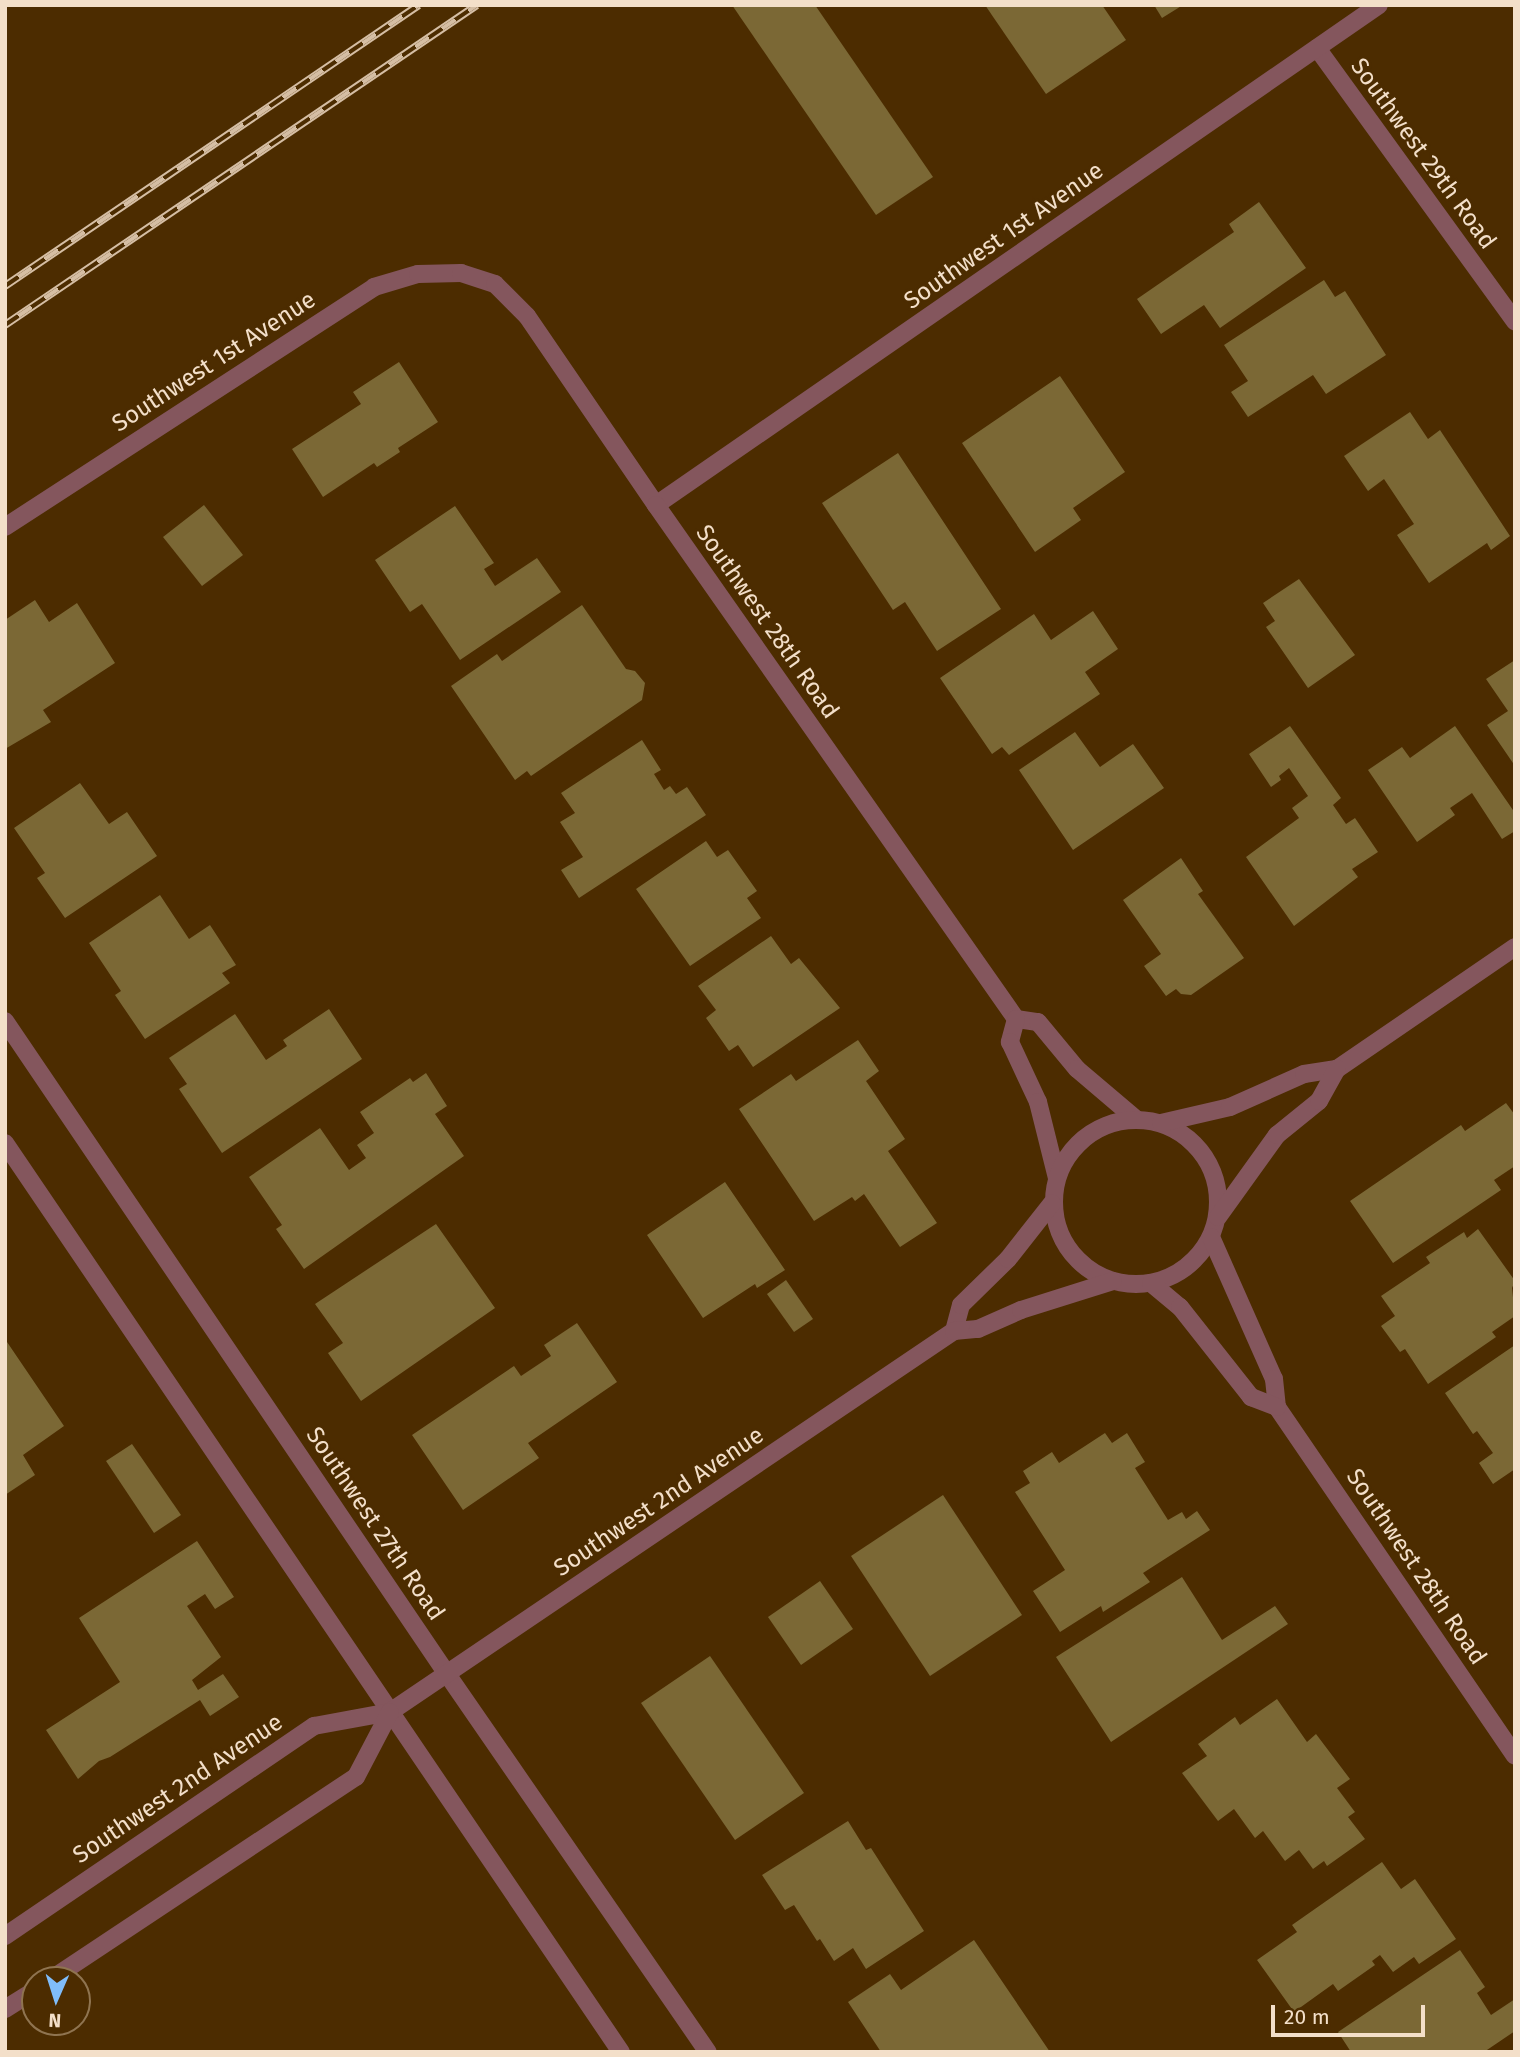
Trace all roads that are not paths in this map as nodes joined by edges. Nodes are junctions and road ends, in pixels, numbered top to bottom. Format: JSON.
{"nodes":[{"id":1,"x":1379,"y":5,"type":"edge"},
{"id":2,"x":1317,"y":48,"type":"junction"},
{"id":3,"x":461,"y":273,"type":"joint"},
{"id":4,"x":1515,"y":322,"type":"edge"},
{"id":5,"x":656,"y":505,"type":"junction"},
{"id":6,"x":5,"y":527,"type":"edge"},
{"id":7,"x":1515,"y":947,"type":"edge"},
{"id":8,"x":1016,"y":1019,"type":"junction"},
{"id":9,"x":5,"y":1021,"type":"edge"},
{"id":10,"x":1337,"y":1069,"type":"junction"},
{"id":11,"x":1136,"y":1119,"type":"junction"},
{"id":12,"x":1161,"y":1123,"type":"junction"},
{"id":13,"x":5,"y":1143,"type":"edge"},
{"id":14,"x":1057,"y":1178,"type":"junction"},
{"id":15,"x":1052,"y":1203,"type":"junction"},
{"id":16,"x":1218,"y":1217,"type":"junction"},
{"id":17,"x":1211,"y":1237,"type":"junction"},
{"id":18,"x":1113,"y":1281,"type":"junction"},
{"id":19,"x":1151,"y":1283,"type":"junction"},
{"id":20,"x":954,"y":1331,"type":"junction"},
{"id":21,"x":1277,"y":1407,"type":"junction"},
{"id":22,"x":447,"y":1674,"type":"junction"},
{"id":23,"x":390,"y":1712,"type":"junction"},
{"id":24,"x":1515,"y":1756,"type":"edge"},
{"id":25,"x":5,"y":1936,"type":"edge"},
{"id":26,"x":71,"y":1966,"type":"edge"},
{"id":27,"x":21,"y":1999,"type":"edge"},
{"id":28,"x":5,"y":2009,"type":"edge"},
{"id":29,"x":621,"y":2052,"type":"edge"},
{"id":30,"x":708,"y":2052,"type":"edge"}],
"edges":[{"from":1,"to":2,"type":"street","name":"Southwest 1st Avenue"},
{"from":2,"to":4,"type":"street","name":"Southwest 29th Road"},
{"from":2,"to":5,"type":"street","name":"Southwest 1st Avenue"},
{"from":3,"to":5,"type":"street","name":"Southwest 28th Road"},
{"from":3,"to":6,"type":"street","name":"Southwest 1st Avenue"},
{"from":5,"to":8,"type":"street","name":"Southwest 28th Road"},
{"from":7,"to":10,"type":"street"},
{"from":8,"to":11,"type":"street"},
{"from":8,"to":14,"type":"street"},
{"from":9,"to":22,"type":"street","name":"Southwest 27th Road"},
{"from":10,"to":12,"type":"street"},
{"from":10,"to":16,"type":"street"},
{"from":11,"to":12,"type":"street"},
{"from":11,"to":14,"type":"street"},
{"from":12,"to":16,"type":"street"},
{"from":13,"to":23,"type":"street"},
{"from":14,"to":15,"type":"street"},
{"from":15,"to":18,"type":"street"},
{"from":15,"to":20,"type":"street"},
{"from":16,"to":17,"type":"street"},
{"from":17,"to":19,"type":"street"},
{"from":17,"to":21,"type":"street","name":"Southwest 28th Road"},
{"from":18,"to":19,"type":"street"},
{"from":18,"to":20,"type":"street","name":"Southwest 2nd Avenue"},
{"from":19,"to":21,"type":"street","name":"Southwest 28th Road"},
{"from":20,"to":22,"type":"street","name":"Southwest 2nd Avenue"},
{"from":21,"to":24,"type":"street","name":"Southwest 28th Road"},
{"from":22,"to":23,"type":"street","name":"Southwest 2nd Avenue"},
{"from":22,"to":30,"type":"street","name":"Southwest 27th Road"},
{"from":23,"to":25,"type":"street","name":"Southwest 2nd Avenue"},
{"from":23,"to":26,"type":"street","name":"Southwest 2nd Avenue"},
{"from":23,"to":29,"type":"street"},
{"from":27,"to":28,"type":"street"}]}
